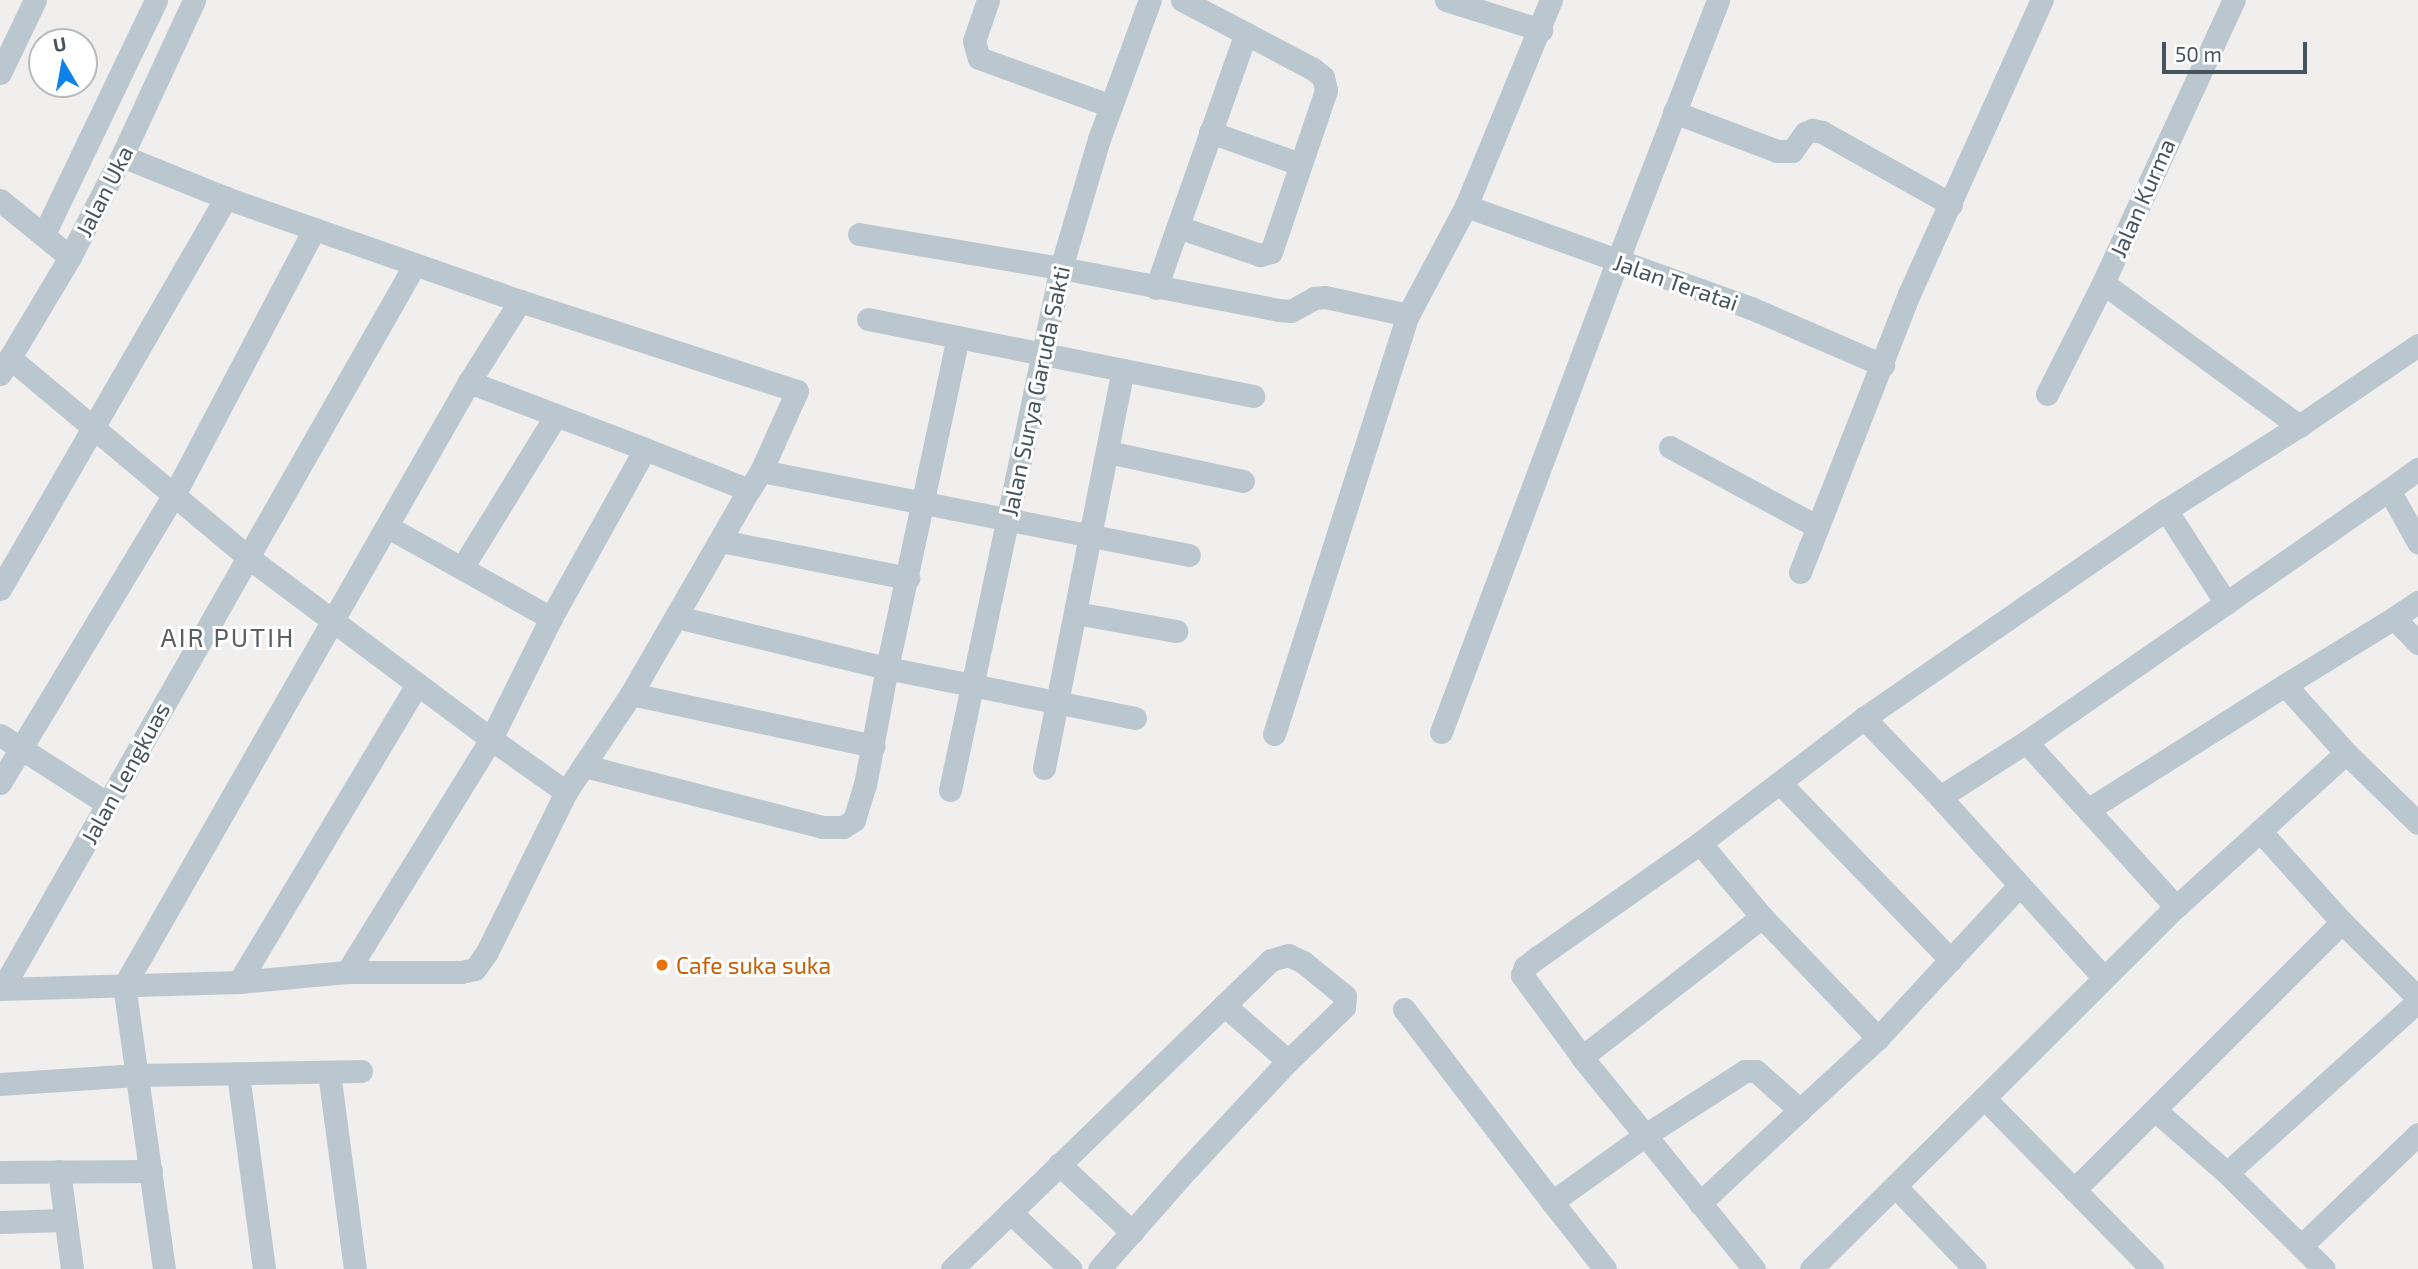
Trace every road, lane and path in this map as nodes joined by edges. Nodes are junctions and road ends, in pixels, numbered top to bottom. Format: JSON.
{"nodes":[{"id":1,"x":35,"y":0,"type":"edge"},
{"id":2,"x":194,"y":0,"type":"edge"},
{"id":3,"x":988,"y":0,"type":"edge"},
{"id":4,"x":1150,"y":0,"type":"edge"},
{"id":5,"x":1182,"y":0,"type":"edge"},
{"id":6,"x":1446,"y":0,"type":"edge"},
{"id":7,"x":1551,"y":0,"type":"edge"},
{"id":8,"x":1718,"y":0,"type":"edge"},
{"id":9,"x":2042,"y":0,"type":"edge"},
{"id":10,"x":2234,"y":0,"type":"edge"},
{"id":11,"x":154,"y":7,"type":"edge"},
{"id":12,"x":1224,"y":10,"type":"edge"},
{"id":13,"x":183,"y":30,"type":"junction"},
{"id":14,"x":1541,"y":30,"type":"junction"},
{"id":15,"x":1246,"y":33,"type":"junction"},
{"id":16,"x":8,"y":36,"type":"edge"},
{"id":17,"x":0,"y":73,"type":"edge"},
{"id":18,"x":114,"y":90,"type":"junction"},
{"id":19,"x":148,"y":103,"type":"junction"},
{"id":20,"x":1111,"y":106,"type":"junction"},
{"id":21,"x":1674,"y":112,"type":"junction"},
{"id":22,"x":1210,"y":132,"type":"junction"},
{"id":23,"x":122,"y":156,"type":"junction"},
{"id":24,"x":1300,"y":164,"type":"junction"},
{"id":25,"x":226,"y":198,"type":"junction"},
{"id":26,"x":0,"y":200,"type":"edge"},
{"id":27,"x":1951,"y":204,"type":"junction"},
{"id":28,"x":1466,"y":206,"type":"junction"},
{"id":29,"x":1178,"y":227,"type":"junction"},
{"id":30,"x":314,"y":229,"type":"junction"},
{"id":31,"x":44,"y":234,"type":"junction"},
{"id":32,"x":859,"y":234,"type":"dead end"},
{"id":33,"x":70,"y":257,"type":"junction"},
{"id":34,"x":1616,"y":262,"type":"junction"},
{"id":35,"x":415,"y":264,"type":"junction"},
{"id":36,"x":1061,"y":268,"type":"junction"},
{"id":37,"x":2103,"y":283,"type":"junction"},
{"id":38,"x":1156,"y":288,"type":"junction"},
{"id":39,"x":520,"y":301,"type":"junction"},
{"id":40,"x":1408,"y":315,"type":"junction"},
{"id":41,"x":868,"y":319,"type":"dead end"},
{"id":42,"x":958,"y":338,"type":"junction"},
{"id":43,"x":2418,"y":345,"type":"edge"},
{"id":44,"x":1042,"y":352,"type":"junction"},
{"id":45,"x":1883,"y":365,"type":"junction"},
{"id":46,"x":5,"y":366,"type":"edge"},
{"id":47,"x":1123,"y":370,"type":"junction"},
{"id":48,"x":469,"y":382,"type":"junction"},
{"id":49,"x":2047,"y":394,"type":"dead end"},
{"id":50,"x":1253,"y":396,"type":"dead end"},
{"id":51,"x":555,"y":416,"type":"junction"},
{"id":52,"x":2299,"y":426,"type":"junction"},
{"id":53,"x":92,"y":428,"type":"junction"},
{"id":54,"x":1670,"y":447,"type":"dead end"},
{"id":55,"x":645,"y":449,"type":"junction"},
{"id":56,"x":1108,"y":452,"type":"junction"},
{"id":57,"x":2418,"y":469,"type":"edge"},
{"id":58,"x":755,"y":480,"type":"junction"},
{"id":59,"x":1243,"y":481,"type":"dead end"},
{"id":60,"x":2389,"y":490,"type":"junction"},
{"id":61,"x":174,"y":495,"type":"junction"},
{"id":62,"x":923,"y":502,"type":"junction"},
{"id":63,"x":2166,"y":510,"type":"junction"},
{"id":64,"x":1006,"y":520,"type":"junction"},
{"id":65,"x":388,"y":527,"type":"junction"},
{"id":66,"x":1818,"y":527,"type":"junction"},
{"id":67,"x":1090,"y":535,"type":"junction"},
{"id":68,"x":720,"y":541,"type":"junction"},
{"id":69,"x":2418,"y":542,"type":"edge"},
{"id":70,"x":1189,"y":555,"type":"dead end"},
{"id":71,"x":249,"y":558,"type":"junction"},
{"id":72,"x":462,"y":568,"type":"junction"},
{"id":73,"x":1800,"y":572,"type":"dead end"},
{"id":74,"x":908,"y":578,"type":"junction"},
{"id":75,"x":0,"y":589,"type":"edge"},
{"id":76,"x":2418,"y":602,"type":"edge"},
{"id":77,"x":2226,"y":603,"type":"junction"},
{"id":78,"x":1076,"y":613,"type":"junction"},
{"id":79,"x":677,"y":617,"type":"junction"},
{"id":80,"x":551,"y":618,"type":"junction"},
{"id":81,"x":2394,"y":618,"type":"junction"},
{"id":82,"x":332,"y":621,"type":"junction"},
{"id":83,"x":1176,"y":631,"type":"dead end"},
{"id":84,"x":2418,"y":643,"type":"edge"},
{"id":85,"x":887,"y":668,"type":"junction"},
{"id":86,"x":416,"y":684,"type":"junction"},
{"id":87,"x":974,"y":684,"type":"junction"},
{"id":88,"x":2286,"y":685,"type":"junction"},
{"id":89,"x":631,"y":694,"type":"junction"},
{"id":90,"x":1059,"y":701,"type":"junction"},
{"id":91,"x":1135,"y":718,"type":"dead end"},
{"id":92,"x":1864,"y":718,"type":"junction"},
{"id":93,"x":1441,"y":732,"type":"dead end"},
{"id":94,"x":1274,"y":734,"type":"dead end"},
{"id":95,"x":0,"y":735,"type":"edge"},
{"id":96,"x":491,"y":739,"type":"junction"},
{"id":97,"x":2026,"y":742,"type":"junction"},
{"id":98,"x":873,"y":746,"type":"junction"},
{"id":99,"x":20,"y":748,"type":"junction"},
{"id":100,"x":2346,"y":753,"type":"junction"},
{"id":101,"x":585,"y":766,"type":"junction"},
{"id":102,"x":1044,"y":768,"type":"dead end"},
{"id":103,"x":1780,"y":782,"type":"junction"},
{"id":104,"x":0,"y":783,"type":"edge"},
{"id":105,"x":950,"y":790,"type":"dead end"},
{"id":106,"x":566,"y":792,"type":"junction"},
{"id":107,"x":1940,"y":797,"type":"junction"},
{"id":108,"x":108,"y":804,"type":"junction"},
{"id":109,"x":2089,"y":809,"type":"junction"},
{"id":110,"x":2418,"y":823,"type":"edge"},
{"id":111,"x":2260,"y":831,"type":"junction"},
{"id":112,"x":1700,"y":843,"type":"junction"},
{"id":113,"x":2018,"y":886,"type":"junction"},
{"id":114,"x":2176,"y":907,"type":"junction"},
{"id":115,"x":1762,"y":918,"type":"junction"},
{"id":116,"x":2342,"y":922,"type":"junction"},
{"id":117,"x":1951,"y":960,"type":"junction"},
{"id":118,"x":347,"y":972,"type":"junction"},
{"id":119,"x":2104,"y":978,"type":"junction"},
{"id":120,"x":239,"y":982,"type":"junction"},
{"id":121,"x":124,"y":986,"type":"junction"},
{"id":122,"x":1,"y":989,"type":"edge"},
{"id":123,"x":2418,"y":1000,"type":"edge"},
{"id":124,"x":1224,"y":1005,"type":"junction"},
{"id":125,"x":1404,"y":1009,"type":"dead end"},
{"id":126,"x":1878,"y":1038,"type":"junction"},
{"id":127,"x":1582,"y":1058,"type":"junction"},
{"id":128,"x":1288,"y":1061,"type":"junction"},
{"id":129,"x":361,"y":1071,"type":"dead end"},
{"id":130,"x":329,"y":1072,"type":"junction"},
{"id":131,"x":238,"y":1074,"type":"junction"},
{"id":132,"x":137,"y":1075,"type":"junction"},
{"id":133,"x":0,"y":1084,"type":"edge"},
{"id":134,"x":1984,"y":1098,"type":"junction"},
{"id":135,"x":1800,"y":1110,"type":"junction"},
{"id":136,"x":2155,"y":1111,"type":"junction"},
{"id":137,"x":2418,"y":1134,"type":"edge"},
{"id":138,"x":1644,"y":1136,"type":"junction"},
{"id":139,"x":1059,"y":1164,"type":"junction"},
{"id":140,"x":59,"y":1171,"type":"junction"},
{"id":141,"x":151,"y":1171,"type":"junction"},
{"id":142,"x":0,"y":1172,"type":"edge"},
{"id":143,"x":2227,"y":1173,"type":"junction"},
{"id":144,"x":1895,"y":1186,"type":"junction"},
{"id":145,"x":2074,"y":1190,"type":"junction"},
{"id":146,"x":1552,"y":1202,"type":"junction"},
{"id":147,"x":1700,"y":1203,"type":"junction"},
{"id":148,"x":1010,"y":1212,"type":"junction"},
{"id":149,"x":65,"y":1220,"type":"junction"},
{"id":150,"x":0,"y":1222,"type":"edge"},
{"id":151,"x":1132,"y":1232,"type":"junction"},
{"id":152,"x":2301,"y":1246,"type":"junction"},
{"id":153,"x":72,"y":1269,"type":"edge"},
{"id":154,"x":164,"y":1269,"type":"edge"},
{"id":155,"x":264,"y":1269,"type":"edge"},
{"id":156,"x":355,"y":1269,"type":"edge"},
{"id":157,"x":952,"y":1269,"type":"edge"},
{"id":158,"x":1071,"y":1269,"type":"edge"},
{"id":159,"x":1099,"y":1269,"type":"edge"},
{"id":160,"x":1605,"y":1269,"type":"edge"},
{"id":161,"x":1754,"y":1269,"type":"edge"},
{"id":162,"x":1811,"y":1269,"type":"edge"},
{"id":163,"x":1975,"y":1269,"type":"edge"},
{"id":164,"x":2152,"y":1269,"type":"edge"},
{"id":165,"x":2324,"y":1269,"type":"edge"}],
"edges":[{"from":1,"to":16,"type":"street"},
{"from":2,"to":13,"type":"street","name":"Jalan Uka"},
{"from":3,"to":20,"type":"street"},
{"from":4,"to":20,"type":"street","name":"Jalan Surya Garuda Sakti"},
{"from":5,"to":12,"type":"street"},
{"from":6,"to":14,"type":"street"},
{"from":7,"to":14,"type":"street"},
{"from":8,"to":21,"type":"street"},
{"from":9,"to":27,"type":"street"},
{"from":10,"to":37,"type":"street","name":"Jalan Kurma"},
{"from":11,"to":13,"type":"street"},
{"from":11,"to":18,"type":"street"},
{"from":12,"to":15,"type":"street"},
{"from":13,"to":19,"type":"street","name":"Jalan Uka"},
{"from":14,"to":28,"type":"street"},
{"from":15,"to":22,"type":"street"},
{"from":15,"to":24,"type":"street"},
{"from":16,"to":17,"type":"street"},
{"from":18,"to":19,"type":"street"},
{"from":18,"to":31,"type":"street"},
{"from":19,"to":23,"type":"street","name":"Jalan Uka"},
{"from":20,"to":36,"type":"street","name":"Jalan Surya Garuda Sakti"},
{"from":21,"to":27,"type":"street"},
{"from":21,"to":34,"type":"street"},
{"from":22,"to":24,"type":"street"},
{"from":22,"to":29,"type":"street"},
{"from":23,"to":25,"type":"street"},
{"from":23,"to":33,"type":"street","name":"Jalan Uka"},
{"from":24,"to":29,"type":"street"},
{"from":25,"to":30,"type":"street"},
{"from":25,"to":53,"type":"street"},
{"from":26,"to":31,"type":"street"},
{"from":27,"to":45,"type":"street"},
{"from":28,"to":34,"type":"street","name":"Jalan Teratai"},
{"from":28,"to":40,"type":"street"},
{"from":29,"to":38,"type":"street"},
{"from":30,"to":35,"type":"street"},
{"from":30,"to":61,"type":"street"},
{"from":31,"to":33,"type":"street"},
{"from":32,"to":36,"type":"street"},
{"from":33,"to":46,"type":"street","name":"Jalan Uka"},
{"from":34,"to":45,"type":"street","name":"Jalan Teratai"},
{"from":34,"to":93,"type":"street"},
{"from":35,"to":39,"type":"street"},
{"from":35,"to":71,"type":"street","name":"Jalan Lengkuas"},
{"from":36,"to":38,"type":"street"},
{"from":36,"to":44,"type":"street","name":"Jalan Surya Garuda Sakti"},
{"from":37,"to":49,"type":"street","name":"Jalan Kurma"},
{"from":37,"to":52,"type":"street"},
{"from":38,"to":40,"type":"street"},
{"from":39,"to":48,"type":"street"},
{"from":39,"to":58,"type":"street"},
{"from":40,"to":94,"type":"street"},
{"from":41,"to":42,"type":"street"},
{"from":42,"to":44,"type":"street"},
{"from":42,"to":62,"type":"street"},
{"from":43,"to":52,"type":"street"},
{"from":44,"to":47,"type":"street"},
{"from":44,"to":64,"type":"street","name":"Jalan Surya Garuda Sakti"},
{"from":45,"to":66,"type":"street"},
{"from":46,"to":53,"type":"street"},
{"from":47,"to":50,"type":"street"},
{"from":47,"to":56,"type":"street"},
{"from":48,"to":51,"type":"street"},
{"from":48,"to":65,"type":"street"},
{"from":51,"to":55,"type":"street"},
{"from":51,"to":72,"type":"street"},
{"from":52,"to":63,"type":"street"},
{"from":53,"to":61,"type":"street"},
{"from":53,"to":75,"type":"street"},
{"from":54,"to":66,"type":"street"},
{"from":55,"to":58,"type":"street"},
{"from":55,"to":80,"type":"street"},
{"from":56,"to":59,"type":"street"},
{"from":56,"to":67,"type":"street"},
{"from":57,"to":60,"type":"street"},
{"from":58,"to":62,"type":"street"},
{"from":58,"to":68,"type":"street"},
{"from":60,"to":69,"type":"street"},
{"from":60,"to":77,"type":"street"},
{"from":61,"to":71,"type":"street"},
{"from":61,"to":99,"type":"street"},
{"from":62,"to":64,"type":"street"},
{"from":62,"to":74,"type":"street"},
{"from":63,"to":77,"type":"street"},
{"from":63,"to":92,"type":"street"},
{"from":64,"to":67,"type":"street"},
{"from":64,"to":87,"type":"street","name":"Jalan Surya Garuda Sakti"},
{"from":65,"to":72,"type":"street"},
{"from":65,"to":82,"type":"street"},
{"from":66,"to":73,"type":"street"},
{"from":67,"to":70,"type":"street"},
{"from":67,"to":78,"type":"street"},
{"from":68,"to":74,"type":"street"},
{"from":68,"to":79,"type":"street"},
{"from":71,"to":82,"type":"street"},
{"from":71,"to":108,"type":"street","name":"Jalan Lengkuas"},
{"from":72,"to":80,"type":"street"},
{"from":74,"to":85,"type":"street"},
{"from":76,"to":81,"type":"street"},
{"from":77,"to":97,"type":"street"},
{"from":78,"to":83,"type":"street"},
{"from":78,"to":90,"type":"street"},
{"from":79,"to":85,"type":"street"},
{"from":79,"to":89,"type":"street"},
{"from":80,"to":96,"type":"street"},
{"from":81,"to":84,"type":"street"},
{"from":81,"to":88,"type":"street"},
{"from":82,"to":86,"type":"street"},
{"from":82,"to":121,"type":"street"},
{"from":85,"to":87,"type":"street"},
{"from":85,"to":98,"type":"street"},
{"from":86,"to":96,"type":"street"},
{"from":86,"to":120,"type":"street"},
{"from":87,"to":90,"type":"street"},
{"from":87,"to":105,"type":"street","name":"Jalan Surya Garuda Sakti"},
{"from":88,"to":100,"type":"street"},
{"from":88,"to":109,"type":"street"},
{"from":89,"to":98,"type":"street"},
{"from":89,"to":101,"type":"street"},
{"from":90,"to":91,"type":"street"},
{"from":90,"to":102,"type":"street"},
{"from":92,"to":103,"type":"street"},
{"from":92,"to":107,"type":"street"},
{"from":95,"to":99,"type":"street"},
{"from":96,"to":106,"type":"street"},
{"from":96,"to":118,"type":"street"},
{"from":97,"to":107,"type":"street"},
{"from":97,"to":109,"type":"street"},
{"from":98,"to":101,"type":"street"},
{"from":99,"to":104,"type":"street"},
{"from":99,"to":108,"type":"street"},
{"from":100,"to":110,"type":"street"},
{"from":100,"to":111,"type":"street"},
{"from":101,"to":106,"type":"street"},
{"from":103,"to":112,"type":"street"},
{"from":103,"to":117,"type":"street"},
{"from":106,"to":118,"type":"street"},
{"from":107,"to":113,"type":"street"},
{"from":108,"to":122,"type":"street","name":"Jalan Lengkuas"},
{"from":109,"to":114,"type":"street"},
{"from":111,"to":114,"type":"street"},
{"from":111,"to":116,"type":"street"},
{"from":112,"to":115,"type":"street"},
{"from":112,"to":127,"type":"street"},
{"from":113,"to":117,"type":"street"},
{"from":113,"to":119,"type":"street"},
{"from":114,"to":119,"type":"street"},
{"from":115,"to":126,"type":"street"},
{"from":115,"to":127,"type":"street"},
{"from":116,"to":123,"type":"street"},
{"from":116,"to":136,"type":"street"},
{"from":117,"to":126,"type":"street"},
{"from":118,"to":120,"type":"street"},
{"from":119,"to":134,"type":"street"},
{"from":120,"to":121,"type":"street"},
{"from":121,"to":122,"type":"street"},
{"from":121,"to":132,"type":"street"},
{"from":123,"to":143,"type":"street"},
{"from":124,"to":128,"type":"street"},
{"from":124,"to":128,"type":"street"},
{"from":124,"to":139,"type":"street"},
{"from":125,"to":146,"type":"street"},
{"from":126,"to":135,"type":"street"},
{"from":127,"to":138,"type":"street"},
{"from":128,"to":151,"type":"street"},
{"from":129,"to":130,"type":"street"},
{"from":130,"to":131,"type":"street"},
{"from":130,"to":156,"type":"street"},
{"from":131,"to":132,"type":"street"},
{"from":131,"to":155,"type":"street"},
{"from":132,"to":133,"type":"street"},
{"from":132,"to":141,"type":"street"},
{"from":134,"to":144,"type":"street"},
{"from":134,"to":145,"type":"street"},
{"from":135,"to":138,"type":"street"},
{"from":135,"to":147,"type":"street"},
{"from":136,"to":143,"type":"street"},
{"from":136,"to":145,"type":"street"},
{"from":137,"to":152,"type":"street"},
{"from":138,"to":146,"type":"street"},
{"from":138,"to":147,"type":"street"},
{"from":139,"to":148,"type":"street"},
{"from":139,"to":151,"type":"street"},
{"from":140,"to":141,"type":"street"},
{"from":140,"to":142,"type":"street"},
{"from":140,"to":149,"type":"street"},
{"from":141,"to":154,"type":"street"},
{"from":143,"to":152,"type":"street"},
{"from":144,"to":162,"type":"street"},
{"from":144,"to":163,"type":"street"},
{"from":145,"to":164,"type":"street"},
{"from":146,"to":160,"type":"street"},
{"from":147,"to":161,"type":"street"},
{"from":148,"to":157,"type":"street"},
{"from":148,"to":158,"type":"street"},
{"from":149,"to":150,"type":"street"},
{"from":149,"to":153,"type":"street"},
{"from":151,"to":159,"type":"street"},
{"from":152,"to":165,"type":"street"}]}
